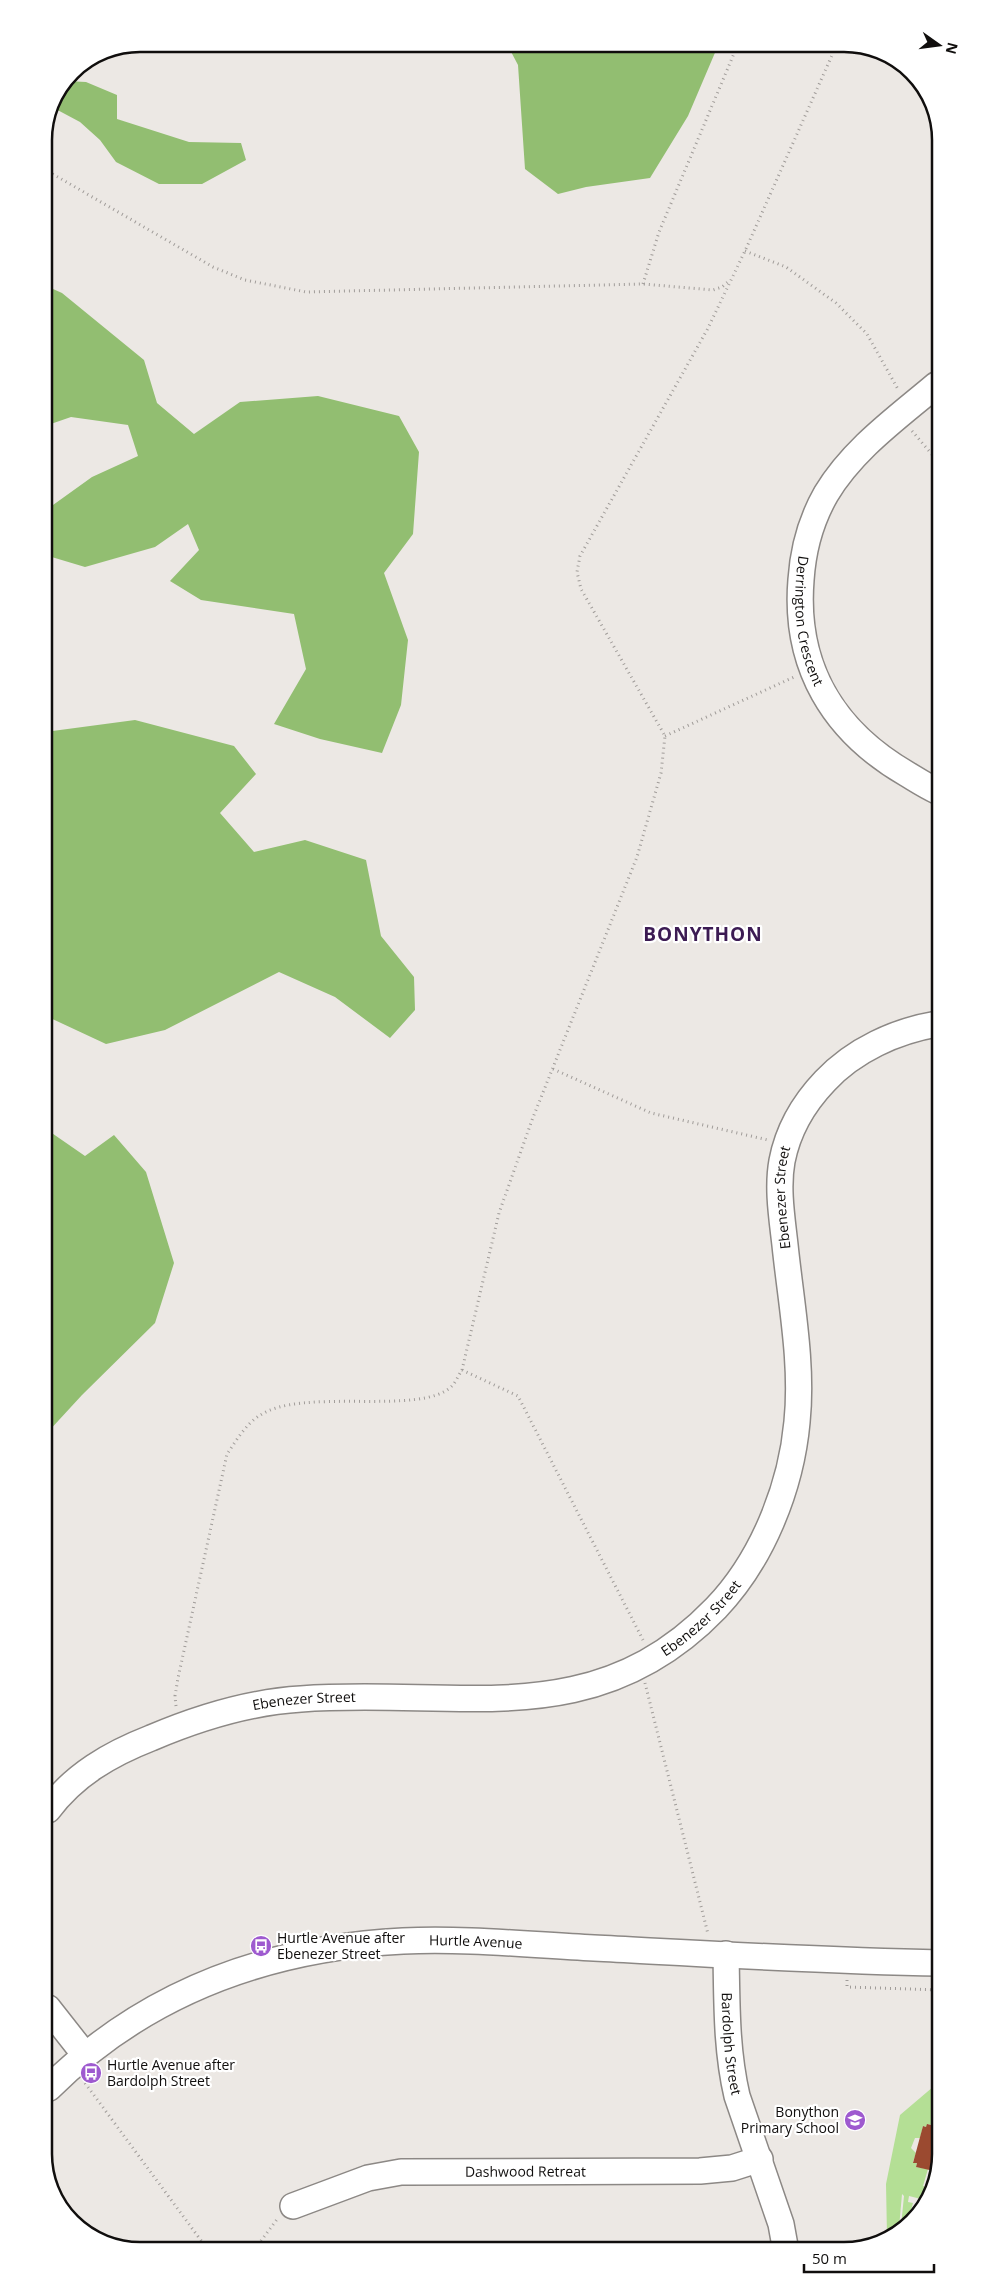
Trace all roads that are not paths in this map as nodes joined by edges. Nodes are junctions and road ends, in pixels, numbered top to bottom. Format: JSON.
{"nodes":[{"id":1,"x":932,"y":388,"type":"edge"},
{"id":2,"x":932,"y":787,"type":"edge"},
{"id":3,"x":932,"y":1025,"type":"edge"},
{"id":4,"x":52,"y":1804,"type":"edge"},
{"id":5,"x":718,"y":1946,"type":"junction"},
{"id":6,"x":932,"y":1962,"type":"edge"},
{"id":7,"x":52,"y":2013,"type":"edge"},
{"id":8,"x":85,"y":2055,"type":"junction"},
{"id":9,"x":56,"y":2081,"type":"edge"},
{"id":10,"x":760,"y":2159,"type":"junction"},
{"id":11,"x":293,"y":2206,"type":"road end"},
{"id":12,"x":784,"y":2242,"type":"edge"}],
"edges":[{"from":1,"to":2,"type":"street","name":"Derrington Crescent"},
{"from":3,"to":4,"type":"street","name":"Ebenezer Street"},
{"from":5,"to":6,"type":"street","name":"Hurtle Avenue"},
{"from":5,"to":8,"type":"street","name":"Hurtle Avenue"},
{"from":5,"to":10,"type":"street","name":"Bardolph Street"},
{"from":7,"to":8,"type":"street"},
{"from":8,"to":9,"type":"street","name":"Hurtle Avenue"},
{"from":10,"to":11,"type":"street","name":"Dashwood Retreat"},
{"from":10,"to":12,"type":"street","name":"Bardolph Street"}]}
